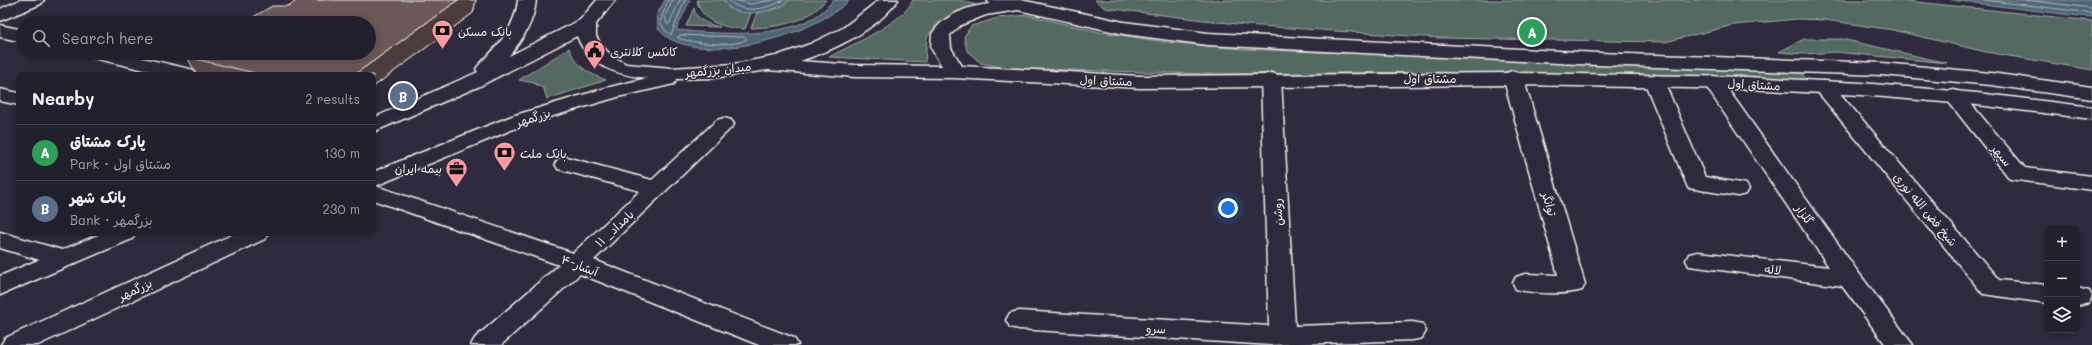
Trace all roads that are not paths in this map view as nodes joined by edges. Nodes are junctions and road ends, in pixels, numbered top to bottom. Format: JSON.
{"nodes":[{"id":1,"x":34,"y":0,"type":"edge"},
{"id":2,"x":527,"y":0,"type":"edge"},
{"id":3,"x":889,"y":0,"type":"edge"},
{"id":4,"x":996,"y":0,"type":"edge"},
{"id":5,"x":599,"y":2,"type":"edge"},
{"id":6,"x":1029,"y":5,"type":"edge"},
{"id":7,"x":0,"y":16,"type":"edge"},
{"id":8,"x":587,"y":24,"type":"junction"},
{"id":9,"x":0,"y":31,"type":"edge"},
{"id":10,"x":16,"y":34,"type":"edge"},
{"id":11,"x":126,"y":60,"type":"edge"},
{"id":12,"x":768,"y":64,"type":"junction"},
{"id":13,"x":865,"y":71,"type":"junction"},
{"id":14,"x":178,"y":72,"type":"edge"},
{"id":15,"x":699,"y":72,"type":"junction"},
{"id":16,"x":956,"y":72,"type":"junction"},
{"id":17,"x":1513,"y":78,"type":"junction"},
{"id":18,"x":1271,"y":80,"type":"junction"},
{"id":19,"x":1654,"y":81,"type":"junction"},
{"id":20,"x":473,"y":82,"type":"junction"},
{"id":21,"x":1713,"y":82,"type":"junction"},
{"id":22,"x":1824,"y":87,"type":"junction"},
{"id":23,"x":613,"y":92,"type":"junction"},
{"id":24,"x":2092,"y":93,"type":"edge"},
{"id":25,"x":0,"y":95,"type":"edge"},
{"id":26,"x":1954,"y":96,"type":"junction"},
{"id":27,"x":16,"y":98,"type":"edge"},
{"id":28,"x":2092,"y":113,"type":"edge"},
{"id":29,"x":724,"y":124,"type":"dead end"},
{"id":30,"x":376,"y":125,"type":"edge"},
{"id":31,"x":566,"y":164,"type":"dead end"},
{"id":32,"x":376,"y":179,"type":"edge"},
{"id":33,"x":2092,"y":183,"type":"edge"},
{"id":34,"x":657,"y":188,"type":"junction"},
{"id":35,"x":1738,"y":189,"type":"dead end"},
{"id":36,"x":376,"y":193,"type":"edge"},
{"id":37,"x":117,"y":236,"type":"edge"},
{"id":38,"x":250,"y":236,"type":"edge"},
{"id":39,"x":0,"y":240,"type":"edge"},
{"id":40,"x":63,"y":259,"type":"junction"},
{"id":41,"x":1698,"y":260,"type":"dead end"},
{"id":42,"x":577,"y":263,"type":"junction"},
{"id":43,"x":1849,"y":278,"type":"junction"},
{"id":44,"x":1525,"y":283,"type":"dead end"},
{"id":45,"x":0,"y":286,"type":"edge"},
{"id":46,"x":2044,"y":294,"type":"edge"},
{"id":47,"x":1019,"y":320,"type":"dead end"},
{"id":48,"x":1413,"y":331,"type":"dead end"},
{"id":49,"x":1283,"y":340,"type":"edge"},
{"id":50,"x":14,"y":345,"type":"edge"},
{"id":51,"x":484,"y":345,"type":"edge"},
{"id":52,"x":785,"y":345,"type":"edge"},
{"id":53,"x":1900,"y":345,"type":"edge"}],
"edges":[{"from":1,"to":7,"type":"main road"},
{"from":2,"to":20,"type":"main road"},
{"from":3,"to":12,"type":"main road","name":"میدان بزرگمهر"},
{"from":4,"to":6,"type":"main road","name":"مشتاق اول"},
{"from":5,"to":8,"type":"main road"},
{"from":6,"to":16,"type":"main road"},
{"from":6,"to":24,"type":"main road","name":"مشتاق اول"},
{"from":8,"to":15,"type":"main road","name":"میدان بزرگمهر"},
{"from":8,"to":20,"type":"main road"},
{"from":9,"to":10,"type":"main road"},
{"from":11,"to":14,"type":"main road"},
{"from":12,"to":13,"type":"main road","name":"مشتاق اول"},
{"from":12,"to":15,"type":"main road","name":"میدان بزرگمهر"},
{"from":13,"to":16,"type":"main road","name":"مشتاق اول"},
{"from":13,"to":23,"type":"main road"},
{"from":15,"to":23,"type":"main road","name":"بزرگمهر"},
{"from":16,"to":18,"type":"main road","name":"مشتاق اول"},
{"from":17,"to":18,"type":"main road","name":"مشتاق اول"},
{"from":17,"to":19,"type":"main road","name":"مشتاق اول"},
{"from":17,"to":44,"type":"main road","name":"توانگر"},
{"from":18,"to":49,"type":"main road","name":"روشن"},
{"from":19,"to":21,"type":"main road","name":"مشتاق اول"},
{"from":19,"to":35,"type":"main road"},
{"from":20,"to":30,"type":"main road"},
{"from":21,"to":22,"type":"main road","name":"مشتاق اول"},
{"from":21,"to":43,"type":"main road","name":"گلزار"},
{"from":22,"to":26,"type":"main road","name":"مشتاق اول"},
{"from":22,"to":46,"type":"main road","name":"شیخ فض الله نوری"},
{"from":23,"to":32,"type":"main road","name":"بزرگمهر"},
{"from":25,"to":27,"type":"main road"},
{"from":26,"to":28,"type":"main road","name":"مشتاق اول"},
{"from":26,"to":33,"type":"main road","name":"سپهر"},
{"from":29,"to":34,"type":"main road","name":"۱۱ _بامداد"},
{"from":31,"to":34,"type":"main road"},
{"from":34,"to":42,"type":"main road","name":"۱۱ _بامداد"},
{"from":36,"to":42,"type":"main road","name":"۴-آبشار"},
{"from":37,"to":40,"type":"main road"},
{"from":38,"to":50,"type":"main road","name":"بزرگمهر"},
{"from":39,"to":40,"type":"main road"},
{"from":40,"to":45,"type":"main road"},
{"from":41,"to":43,"type":"main road","name":"لاله"},
{"from":42,"to":51,"type":"main road","name":"۱۱ _بامداد"},
{"from":42,"to":52,"type":"main road","name":"۴-آبشار"},
{"from":43,"to":53,"type":"main road","name":"گلزار"},
{"from":47,"to":49,"type":"main road","name":"سرو"},
{"from":48,"to":49,"type":"main road","name":"سرو"}]}
